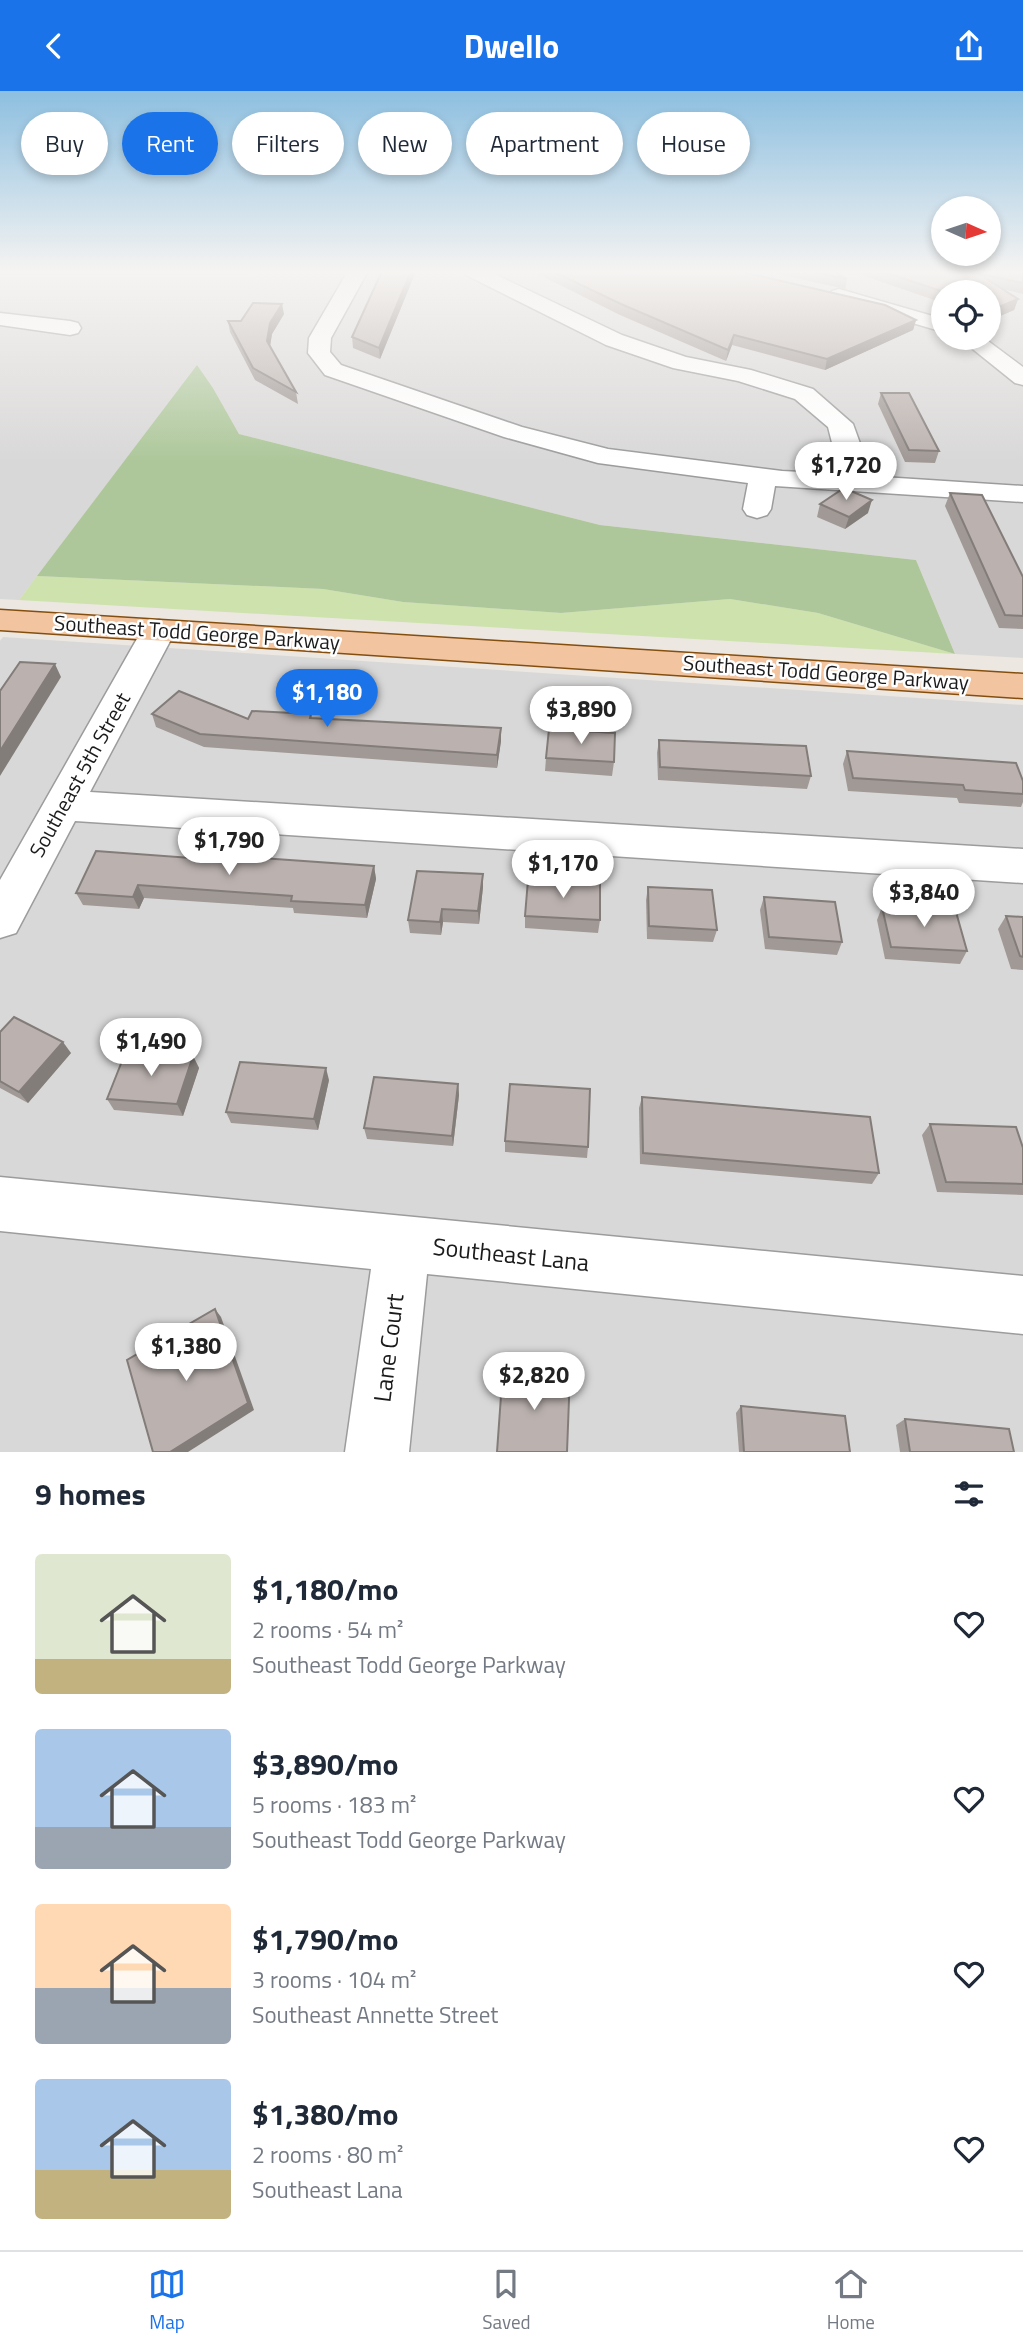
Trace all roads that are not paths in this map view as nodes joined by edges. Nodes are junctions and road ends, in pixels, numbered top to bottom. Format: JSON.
{"nodes":[{"id":1,"x":322,"y":335,"type":"edge"},
{"id":2,"x":603,"y":335,"type":"edge"},
{"id":3,"x":986,"y":350,"type":"edge"},
{"id":4,"x":1023,"y":378,"type":"edge"},
{"id":5,"x":763,"y":477,"type":"junction"},
{"id":6,"x":855,"y":483,"type":"junction"},
{"id":7,"x":1023,"y":494,"type":"edge"},
{"id":8,"x":757,"y":509,"type":"dead end"},
{"id":9,"x":0,"y":620,"type":"edge"},
{"id":10,"x":159,"y":630,"type":"junction"},
{"id":11,"x":1023,"y":686,"type":"edge"},
{"id":12,"x":63,"y":805,"type":"junction"},
{"id":13,"x":1023,"y":866,"type":"edge"},
{"id":14,"x":0,"y":920,"type":"edge"},
{"id":15,"x":0,"y":1204,"type":"edge"},
{"id":16,"x":402,"y":1245,"type":"junction"},
{"id":17,"x":1023,"y":1305,"type":"edge"},
{"id":18,"x":377,"y":1452,"type":"edge"}],
"edges":[{"from":1,"to":5,"type":"street"},
{"from":2,"to":6,"type":"street"},
{"from":3,"to":4,"type":"street"},
{"from":5,"to":6,"type":"street"},
{"from":5,"to":8,"type":"street"},
{"from":6,"to":7,"type":"street"},
{"from":9,"to":10,"type":"main road","name":"Southeast Todd George Parkway"},
{"from":10,"to":11,"type":"main road","name":"Southeast Todd George Parkway"},
{"from":10,"to":12,"type":"street","name":"Southeast 5th Street"},
{"from":12,"to":13,"type":"street"},
{"from":12,"to":14,"type":"street","name":"Southeast 5th Street"},
{"from":15,"to":16,"type":"street","name":"Southeast Lana"},
{"from":16,"to":17,"type":"street","name":"Southeast Lana"},
{"from":16,"to":18,"type":"street","name":"Lane Court"}]}
